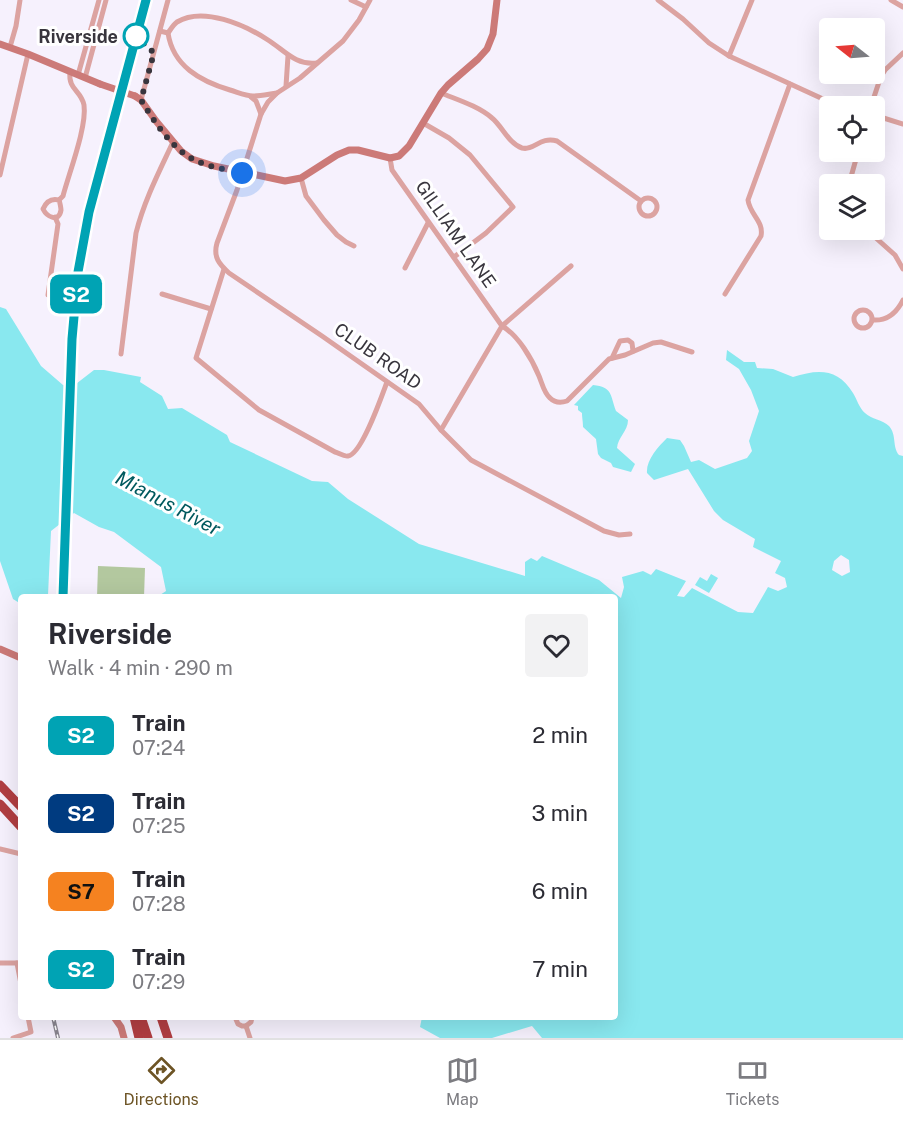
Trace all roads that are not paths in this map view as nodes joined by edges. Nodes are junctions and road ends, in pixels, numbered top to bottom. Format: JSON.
{"nodes":[{"id":1,"x":20,"y":0,"type":"edge"},
{"id":2,"x":99,"y":0,"type":"edge"},
{"id":3,"x":106,"y":0,"type":"edge"},
{"id":4,"x":168,"y":0,"type":"edge"},
{"id":5,"x":351,"y":0,"type":"edge"},
{"id":6,"x":370,"y":0,"type":"edge"},
{"id":7,"x":497,"y":0,"type":"edge"},
{"id":8,"x":658,"y":0,"type":"edge"},
{"id":9,"x":752,"y":0,"type":"edge"},
{"id":10,"x":891,"y":0,"type":"edge"},
{"id":11,"x":665,"y":2,"type":"edge"},
{"id":12,"x":366,"y":7,"type":"junction"},
{"id":13,"x":903,"y":7,"type":"edge"},
{"id":14,"x":160,"y":31,"type":"junction"},
{"id":15,"x":168,"y":33,"type":"junction"},
{"id":16,"x":0,"y":44,"type":"edge"},
{"id":17,"x":10,"y":47,"type":"junction"},
{"id":18,"x":903,"y":53,"type":"edge"},
{"id":19,"x":28,"y":54,"type":"junction"},
{"id":20,"x":288,"y":56,"type":"junction"},
{"id":21,"x":729,"y":56,"type":"junction"},
{"id":22,"x":318,"y":62,"type":"junction"},
{"id":23,"x":78,"y":75,"type":"junction"},
{"id":24,"x":790,"y":84,"type":"junction"},
{"id":25,"x":286,"y":86,"type":"junction"},
{"id":26,"x":277,"y":93,"type":"junction"},
{"id":27,"x":441,"y":93,"type":"junction"},
{"id":28,"x":251,"y":96,"type":"junction"},
{"id":29,"x":874,"y":96,"type":"edge"},
{"id":30,"x":819,"y":97,"type":"edge"},
{"id":31,"x":138,"y":98,"type":"junction"},
{"id":32,"x":261,"y":114,"type":"junction"},
{"id":33,"x":885,"y":118,"type":"edge"},
{"id":34,"x":423,"y":123,"type":"junction"},
{"id":35,"x":903,"y":124,"type":"edge"},
{"id":36,"x":173,"y":142,"type":"junction"},
{"id":37,"x":390,"y":158,"type":"junction"},
{"id":38,"x":242,"y":173,"type":"junction"},
{"id":39,"x":0,"y":175,"type":"edge"},
{"id":40,"x":301,"y":178,"type":"junction"},
{"id":41,"x":59,"y":200,"type":"junction"},
{"id":42,"x":641,"y":201,"type":"dead end"},
{"id":43,"x":55,"y":217,"type":"junction"},
{"id":44,"x":428,"y":223,"type":"junction"},
{"id":45,"x":878,"y":240,"type":"edge"},
{"id":46,"x":354,"y":246,"type":"dead end"},
{"id":47,"x":454,"y":257,"type":"junction"},
{"id":48,"x":571,"y":266,"type":"dead end"},
{"id":49,"x":405,"y":268,"type":"dead end"},
{"id":50,"x":903,"y":268,"type":"edge"},
{"id":51,"x":224,"y":269,"type":"junction"},
{"id":52,"x":48,"y":294,"type":"dead end"},
{"id":53,"x":162,"y":294,"type":"dead end"},
{"id":54,"x":725,"y":294,"type":"dead end"},
{"id":55,"x":903,"y":300,"type":"edge"},
{"id":56,"x":211,"y":309,"type":"junction"},
{"id":57,"x":873,"y":320,"type":"dead end"},
{"id":58,"x":502,"y":326,"type":"junction"},
{"id":59,"x":633,"y":351,"type":"junction"},
{"id":60,"x":692,"y":352,"type":"dead end"},
{"id":61,"x":121,"y":354,"type":"dead end"},
{"id":62,"x":612,"y":358,"type":"junction"},
{"id":63,"x":387,"y":382,"type":"junction"},
{"id":64,"x":441,"y":430,"type":"junction"},
{"id":65,"x":630,"y":534,"type":"dead end"},
{"id":66,"x":0,"y":649,"type":"edge"},
{"id":67,"x":18,"y":657,"type":"edge"},
{"id":68,"x":0,"y":785,"type":"edge"},
{"id":69,"x":0,"y":804,"type":"edge"},
{"id":70,"x":18,"y":804,"type":"edge"},
{"id":71,"x":18,"y":824,"type":"edge"},
{"id":72,"x":0,"y":849,"type":"edge"},
{"id":73,"x":18,"y":853,"type":"edge"},
{"id":74,"x":0,"y":963,"type":"edge"},
{"id":75,"x":18,"y":963,"type":"edge"},
{"id":76,"x":29,"y":1020,"type":"edge"},
{"id":77,"x":116,"y":1020,"type":"edge"},
{"id":78,"x":135,"y":1020,"type":"edge"},
{"id":79,"x":142,"y":1020,"type":"edge"},
{"id":80,"x":156,"y":1020,"type":"edge"},
{"id":81,"x":162,"y":1020,"type":"edge"},
{"id":82,"x":237,"y":1020,"type":"edge"},
{"id":83,"x":251,"y":1020,"type":"edge"},
{"id":84,"x":246,"y":1026,"type":"junction"},
{"id":85,"x":13,"y":1038,"type":"edge"},
{"id":86,"x":124,"y":1038,"type":"edge"},
{"id":87,"x":139,"y":1038,"type":"edge"},
{"id":88,"x":148,"y":1038,"type":"edge"},
{"id":89,"x":162,"y":1038,"type":"edge"},
{"id":90,"x":168,"y":1038,"type":"edge"},
{"id":91,"x":250,"y":1038,"type":"edge"}],
"edges":[{"from":1,"to":17,"type":"street"},
{"from":2,"to":23,"type":"street"},
{"from":3,"to":23,"type":"street"},
{"from":4,"to":14,"type":"street"},
{"from":5,"to":12,"type":"street"},
{"from":6,"to":12,"type":"street"},
{"from":7,"to":27,"type":"street"},
{"from":8,"to":11,"type":"street"},
{"from":9,"to":21,"type":"street"},
{"from":10,"to":13,"type":"street"},
{"from":11,"to":21,"type":"street"},
{"from":12,"to":22,"type":"street"},
{"from":14,"to":15,"type":"street"},
{"from":14,"to":31,"type":"street"},
{"from":15,"to":20,"type":"street"},
{"from":15,"to":28,"type":"street"},
{"from":16,"to":17,"type":"street"},
{"from":17,"to":19,"type":"street"},
{"from":18,"to":29,"type":"street"},
{"from":19,"to":23,"type":"street"},
{"from":19,"to":39,"type":"street"},
{"from":20,"to":22,"type":"street"},
{"from":20,"to":25,"type":"street"},
{"from":21,"to":24,"type":"street"},
{"from":22,"to":25,"type":"street"},
{"from":23,"to":31,"type":"street","bridge":true},
{"from":23,"to":41,"type":"street"},
{"from":24,"to":30,"type":"street"},
{"from":24,"to":54,"type":"street"},
{"from":25,"to":26,"type":"street"},
{"from":26,"to":28,"type":"street"},
{"from":26,"to":32,"type":"street"},
{"from":27,"to":34,"type":"street"},
{"from":27,"to":42,"type":"street"},
{"from":28,"to":32,"type":"street"},
{"from":31,"to":36,"type":"street"},
{"from":32,"to":38,"type":"street"},
{"from":33,"to":35,"type":"street"},
{"from":34,"to":37,"type":"street"},
{"from":34,"to":47,"type":"street"},
{"from":36,"to":38,"type":"street"},
{"from":36,"to":61,"type":"street"},
{"from":37,"to":40,"type":"street"},
{"from":37,"to":44,"type":"street","name":"GILLIAM LANE"},
{"from":38,"to":40,"type":"street"},
{"from":38,"to":51,"type":"street"},
{"from":40,"to":46,"type":"street"},
{"from":41,"to":43,"type":"street"},
{"from":41,"to":43,"type":"street"},
{"from":43,"to":52,"type":"street"},
{"from":44,"to":47,"type":"street","name":"GILLIAM LANE"},
{"from":44,"to":49,"type":"street"},
{"from":45,"to":50,"type":"street"},
{"from":47,"to":58,"type":"street","name":"GILLIAM LANE"},
{"from":48,"to":58,"type":"street"},
{"from":51,"to":56,"type":"street"},
{"from":51,"to":63,"type":"street","name":"CLUB ROAD"},
{"from":53,"to":56,"type":"street"},
{"from":55,"to":57,"type":"street"},
{"from":56,"to":63,"type":"street"},
{"from":58,"to":62,"type":"street","name":"GILLIAM LANE"},
{"from":58,"to":64,"type":"street"},
{"from":59,"to":60,"type":"street"},
{"from":59,"to":62,"type":"street"},
{"from":59,"to":62,"type":"street"},
{"from":63,"to":64,"type":"street","name":"CLUB ROAD"},
{"from":64,"to":65,"type":"street","name":"CLUB ROAD"},
{"from":66,"to":67,"type":"street"},
{"from":68,"to":70,"type":"highway"},
{"from":69,"to":71,"type":"highway"},
{"from":72,"to":73,"type":"street"},
{"from":74,"to":75,"type":"street"},
{"from":76,"to":85,"type":"street"},
{"from":77,"to":86,"type":"street"},
{"from":78,"to":87,"type":"highway"},
{"from":79,"to":88,"type":"highway"},
{"from":80,"to":89,"type":"highway"},
{"from":81,"to":90,"type":"highway"},
{"from":82,"to":84,"type":"street"},
{"from":83,"to":84,"type":"street"},
{"from":84,"to":91,"type":"street"}]}
